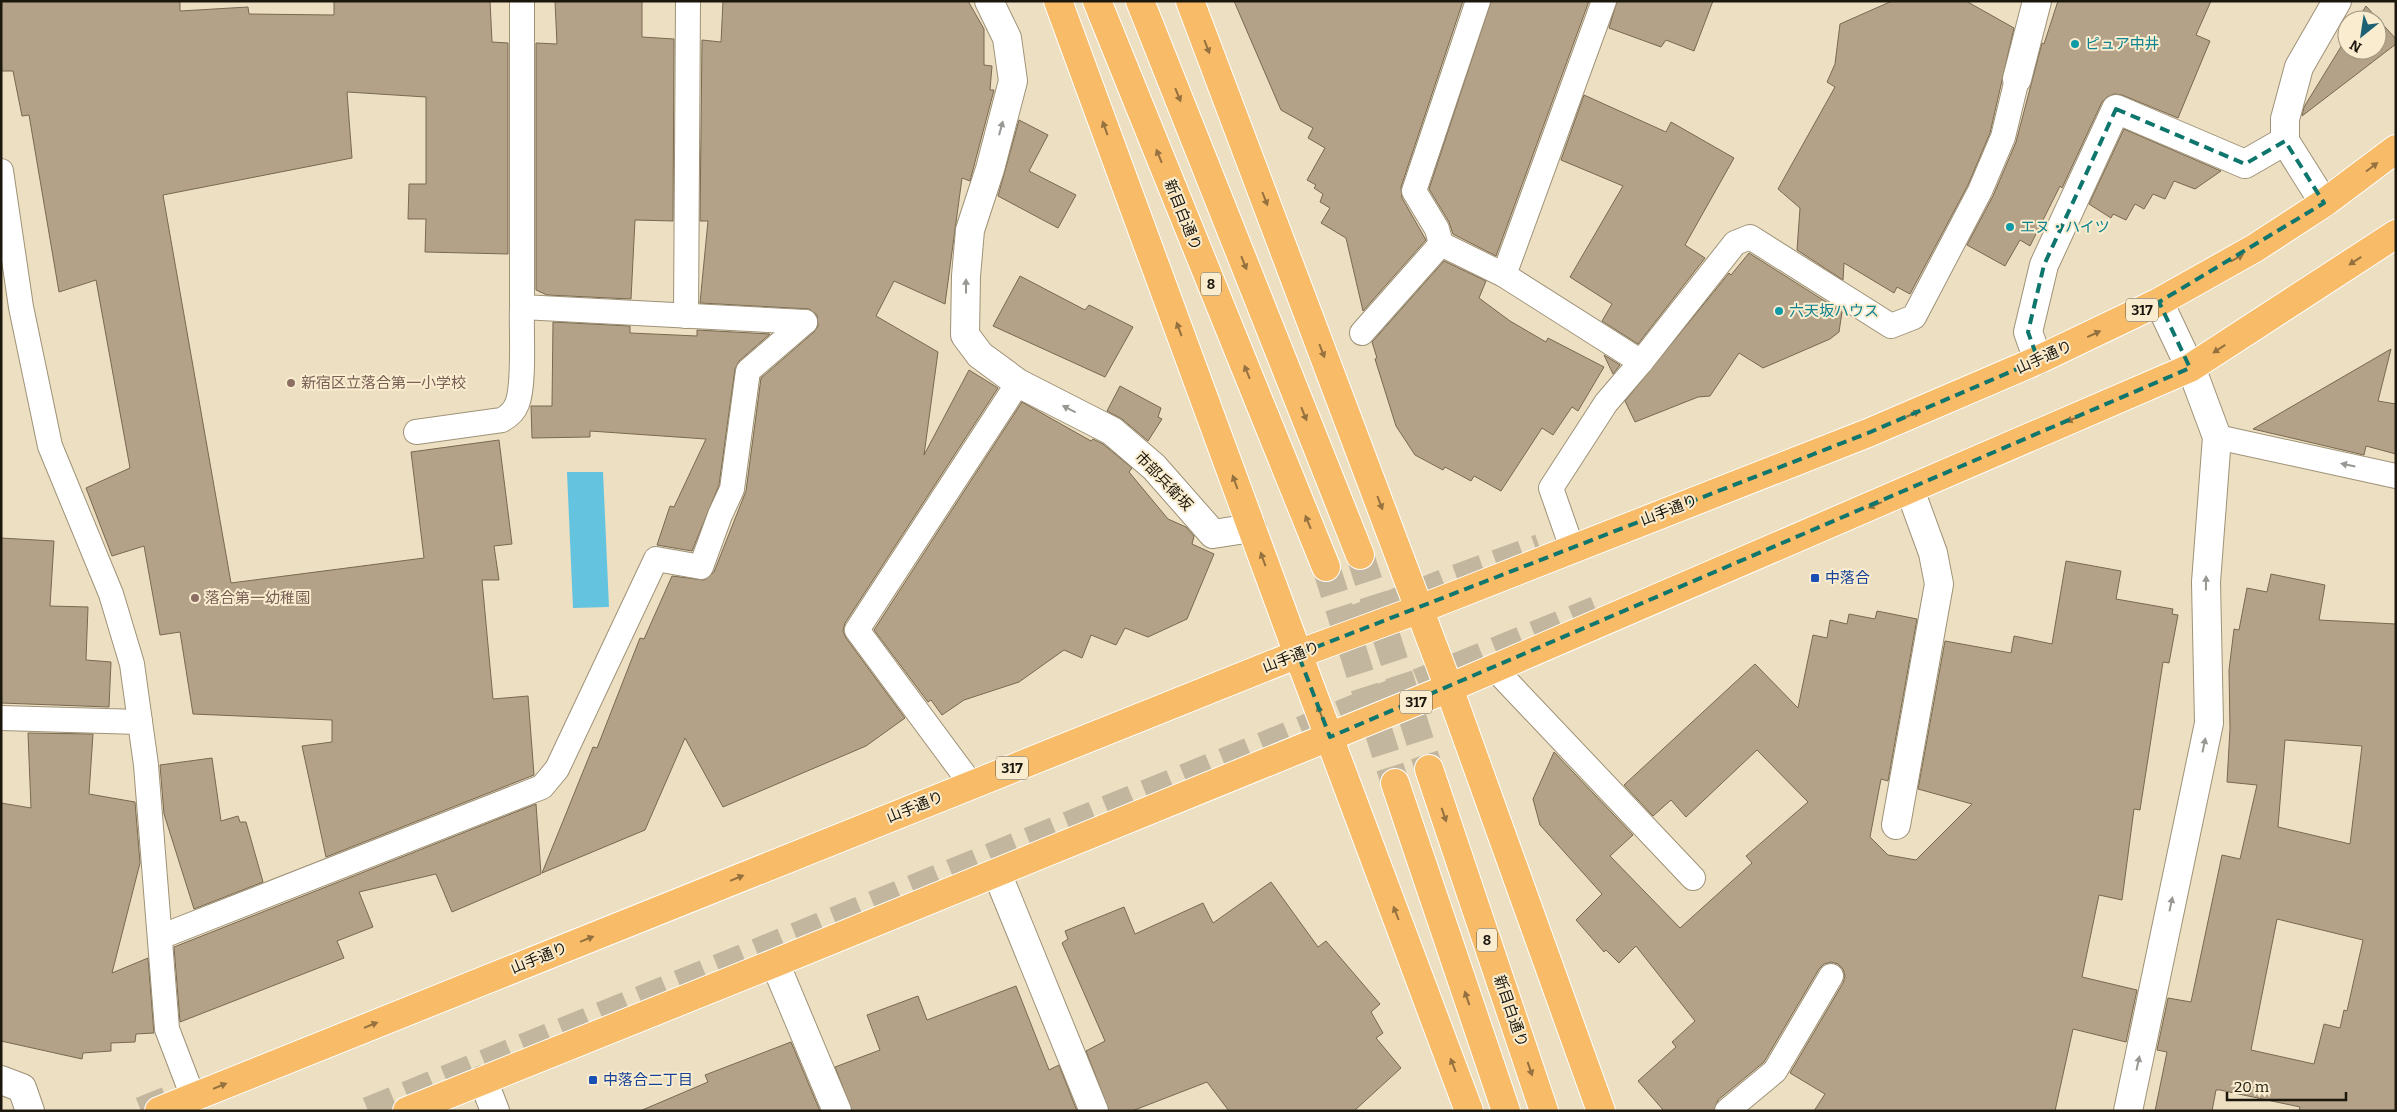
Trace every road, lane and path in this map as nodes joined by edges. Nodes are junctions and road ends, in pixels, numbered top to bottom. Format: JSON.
{"nodes":[{"id":1,"x":522,"y":1,"type":"edge"},
{"id":2,"x":688,"y":1,"type":"edge"},
{"id":3,"x":988,"y":1,"type":"edge"},
{"id":4,"x":1058,"y":1,"type":"edge"},
{"id":5,"x":1096,"y":1,"type":"edge"},
{"id":6,"x":1140,"y":1,"type":"edge"},
{"id":7,"x":1190,"y":1,"type":"edge"},
{"id":8,"x":1478,"y":1,"type":"edge"},
{"id":9,"x":1604,"y":1,"type":"edge"},
{"id":10,"x":2037,"y":1,"type":"edge"},
{"id":11,"x":2336,"y":1,"type":"edge"},
{"id":12,"x":2017,"y":79,"type":"joint"},
{"id":13,"x":2285,"y":141,"type":"junction"},
{"id":14,"x":2396,"y":149,"type":"edge"},
{"id":15,"x":1,"y":171,"type":"edge"},
{"id":16,"x":3,"y":202,"type":"edge"},
{"id":17,"x":2324,"y":203,"type":"junction"},
{"id":18,"x":2396,"y":234,"type":"edge"},
{"id":19,"x":1441,"y":244,"type":"junction"},
{"id":20,"x":1504,"y":275,"type":"junction"},
{"id":21,"x":2159,"y":302,"type":"junction"},
{"id":22,"x":522,"y":307,"type":"junction"},
{"id":23,"x":686,"y":316,"type":"junction"},
{"id":24,"x":1362,"y":333,"type":"dead end"},
{"id":25,"x":2038,"y":360,"type":"junction"},
{"id":26,"x":1641,"y":362,"type":"junction"},
{"id":27,"x":2190,"y":368,"type":"junction"},
{"id":28,"x":1018,"y":383,"type":"junction"},
{"id":29,"x":416,"y":432,"type":"dead end"},
{"id":30,"x":2217,"y":437,"type":"junction"},
{"id":31,"x":2396,"y":476,"type":"edge"},
{"id":32,"x":1910,"y":490,"type":"junction"},
{"id":33,"x":1252,"y":528,"type":"junction"},
{"id":34,"x":1572,"y":548,"type":"junction"},
{"id":35,"x":1360,"y":555,"type":"tunnel mouth"},
{"id":36,"x":1326,"y":567,"type":"tunnel mouth"},
{"id":37,"x":1420,"y":609,"type":"junction"},
{"id":38,"x":1298,"y":654,"type":"junction"},
{"id":39,"x":1494,"y":668,"type":"junction"},
{"id":40,"x":1449,"y":688,"type":"junction"},
{"id":41,"x":1,"y":718,"type":"edge"},
{"id":42,"x":140,"y":722,"type":"junction"},
{"id":43,"x":1330,"y":737,"type":"junction"},
{"id":44,"x":1429,"y":769,"type":"tunnel mouth"},
{"id":45,"x":1395,"y":783,"type":"tunnel mouth"},
{"id":46,"x":971,"y":784,"type":"junction"},
{"id":47,"x":1896,"y":825,"type":"dead end"},
{"id":48,"x":997,"y":873,"type":"junction"},
{"id":49,"x":1693,"y":878,"type":"dead end"},
{"id":50,"x":160,"y":937,"type":"junction"},
{"id":51,"x":775,"y":963,"type":"junction"},
{"id":52,"x":1831,"y":976,"type":"dead end"},
{"id":53,"x":1,"y":1080,"type":"edge"},
{"id":54,"x":483,"y":1080,"type":"junction"},
{"id":55,"x":193,"y":1097,"type":"junction"},
{"id":56,"x":30,"y":1111,"type":"edge"},
{"id":57,"x":159,"y":1111,"type":"tunnel mouth"},
{"id":58,"x":407,"y":1111,"type":"edge"},
{"id":59,"x":495,"y":1111,"type":"edge"},
{"id":60,"x":838,"y":1111,"type":"edge"},
{"id":61,"x":1094,"y":1111,"type":"edge"},
{"id":62,"x":1469,"y":1111,"type":"edge"},
{"id":63,"x":1506,"y":1111,"type":"edge"},
{"id":64,"x":1544,"y":1111,"type":"edge"},
{"id":65,"x":1601,"y":1111,"type":"edge"},
{"id":66,"x":1727,"y":1111,"type":"edge"},
{"id":67,"x":2128,"y":1111,"type":"edge"}],
"edges":[{"from":1,"to":22,"type":"lane"},
{"from":2,"to":23,"type":"lane"},
{"from":28,"to":3,"type":"street","name":"市部兵衛坂","one_way":true},
{"from":33,"to":4,"type":"main road","one_way":true},
{"from":36,"to":5,"type":"main road","name":"新目白通り","number":"8","one_way":true},
{"from":6,"to":35,"type":"main road","one_way":true},
{"from":7,"to":37,"type":"main road","one_way":true},
{"from":8,"to":19,"type":"lane"},
{"from":9,"to":20,"type":"lane"},
{"from":10,"to":12,"type":"street"},
{"from":11,"to":13,"type":"street"},
{"from":12,"to":26,"type":"lane"},
{"from":13,"to":17,"type":"street"},
{"from":13,"to":25,"type":"street"},
{"from":17,"to":14,"type":"main road","name":"山手通り","number":"317","one_way":true},
{"from":15,"to":16,"type":"lane"},
{"from":16,"to":42,"type":"lane"},
{"from":21,"to":17,"type":"main road","name":"山手通り","number":"317","one_way":true},
{"from":18,"to":27,"type":"main road","number":"317","one_way":true},
{"from":19,"to":20,"type":"lane"},
{"from":19,"to":24,"type":"lane"},
{"from":20,"to":26,"type":"lane"},
{"from":25,"to":21,"type":"main road","name":"山手通り","number":"317","one_way":true},
{"from":21,"to":27,"type":"street"},
{"from":22,"to":23,"type":"lane"},
{"from":22,"to":29,"type":"lane"},
{"from":23,"to":50,"type":"lane"},
{"from":34,"to":25,"type":"main road","name":"山手通り","number":"317","one_way":true},
{"from":26,"to":34,"type":"lane"},
{"from":27,"to":30,"type":"street"},
{"from":27,"to":32,"type":"main road","number":"317","one_way":true},
{"from":33,"to":28,"type":"street","name":"市部兵衛坂","one_way":true},
{"from":28,"to":46,"type":"lane"},
{"from":31,"to":30,"type":"lane","one_way":true},
{"from":67,"to":30,"type":"street","one_way":true},
{"from":32,"to":39,"type":"main road","number":"317","one_way":true},
{"from":32,"to":47,"type":"street"},
{"from":38,"to":33,"type":"main road","one_way":true},
{"from":34,"to":37,"type":"main road","name":"山手通り","number":"317"},
{"from":37,"to":38,"type":"main road","name":"山手通り","number":"317"},
{"from":37,"to":40,"type":"main road"},
{"from":43,"to":38,"type":"main road","one_way":true},
{"from":38,"to":46,"type":"main road","name":"山手通り","number":"317"},
{"from":39,"to":40,"type":"main road","number":"317"},
{"from":39,"to":49,"type":"lane"},
{"from":40,"to":43,"type":"main road","number":"317"},
{"from":40,"to":65,"type":"main road"},
{"from":41,"to":42,"type":"lane"},
{"from":42,"to":50,"type":"lane"},
{"from":43,"to":48,"type":"main road","number":"317"},
{"from":62,"to":43,"type":"main road","one_way":true},
{"from":44,"to":64,"type":"main road","name":"新目白通り","number":"8","one_way":true},
{"from":63,"to":45,"type":"main road","one_way":true},
{"from":55,"to":46,"type":"main road","name":"山手通り","number":"317","one_way":true},
{"from":48,"to":51,"type":"main road","number":"317"},
{"from":48,"to":61,"type":"street"},
{"from":50,"to":55,"type":"lane"},
{"from":51,"to":54,"type":"main road","number":"317"},
{"from":51,"to":60,"type":"street"},
{"from":52,"to":66,"type":"lane"},
{"from":53,"to":56,"type":"street"},
{"from":54,"to":58,"type":"main road","number":"317"},
{"from":54,"to":59,"type":"street"},
{"from":55,"to":57,"type":"main road","name":"山手通り","number":"317"}]}
